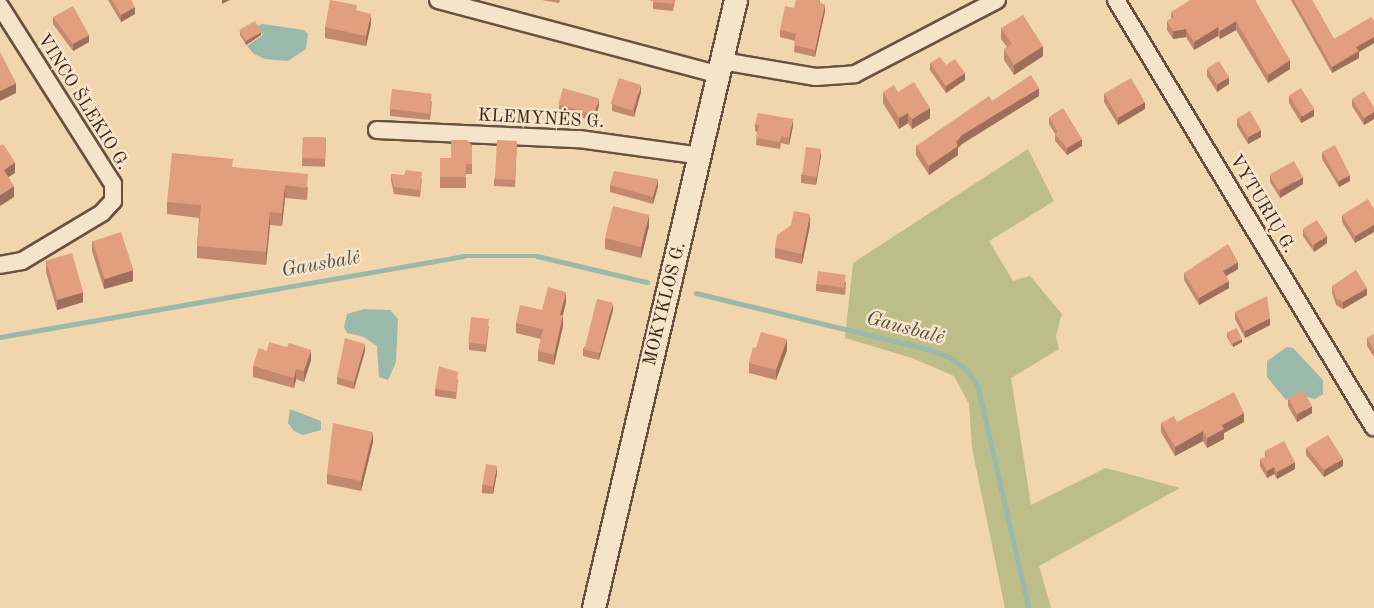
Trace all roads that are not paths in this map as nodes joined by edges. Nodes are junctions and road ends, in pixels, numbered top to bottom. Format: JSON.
{"nodes":[{"id":1,"x":438,"y":0,"type":"edge"},
{"id":2,"x":736,"y":0,"type":"edge"},
{"id":3,"x":997,"y":0,"type":"edge"},
{"id":4,"x":1116,"y":0,"type":"edge"},
{"id":5,"x":0,"y":6,"type":"edge"},
{"id":6,"x":721,"y":68,"type":"junction"},
{"id":7,"x":377,"y":130,"type":"dead end"},
{"id":8,"x":701,"y":156,"type":"junction"},
{"id":9,"x":0,"y":265,"type":"edge"},
{"id":10,"x":1374,"y":427,"type":"edge"},
{"id":11,"x":594,"y":608,"type":"edge"}],
"edges":[{"from":1,"to":6,"type":"street"},
{"from":2,"to":6,"type":"main road","name":"MOKYKLOS G."},
{"from":3,"to":6,"type":"street"},
{"from":4,"to":10,"type":"street","name":"VYTURIŲ G."},
{"from":5,"to":9,"type":"street","name":"VINCO ŠLEKIO G."},
{"from":6,"to":8,"type":"main road","name":"MOKYKLOS G."},
{"from":7,"to":8,"type":"street","name":"KLEMYNĖS G."},
{"from":8,"to":11,"type":"main road","name":"MOKYKLOS G."}]}
